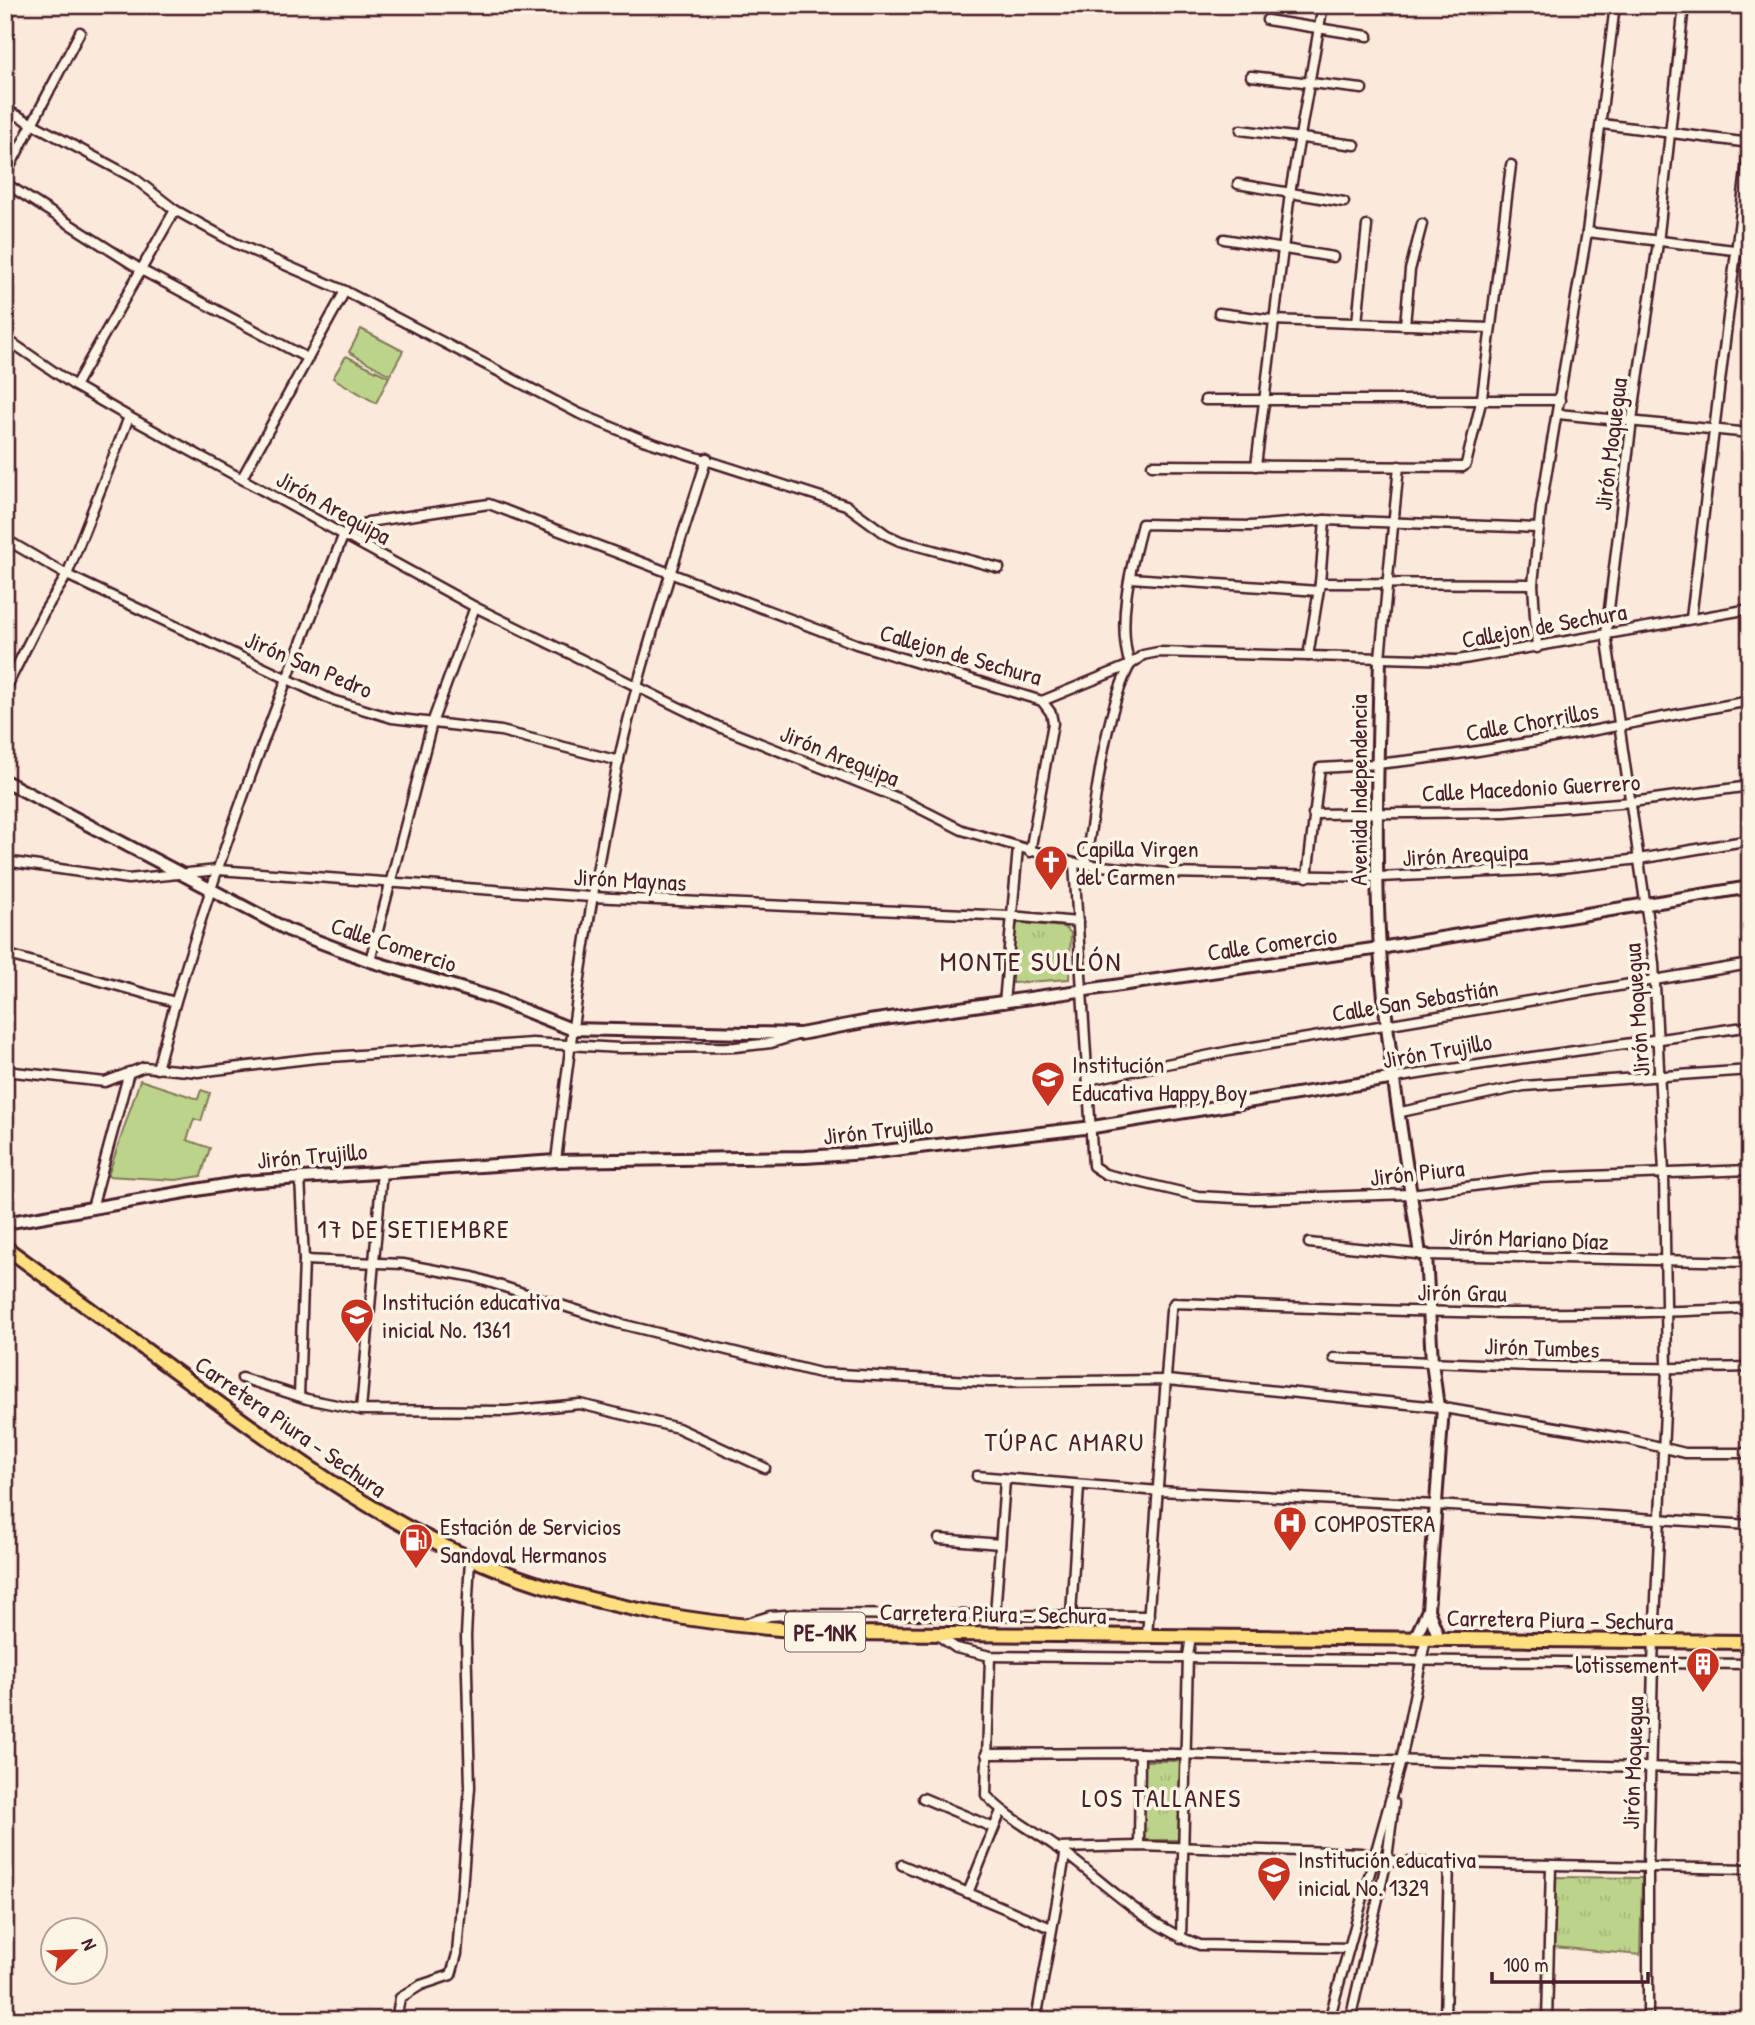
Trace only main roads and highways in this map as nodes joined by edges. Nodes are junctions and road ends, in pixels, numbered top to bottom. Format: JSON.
{"nodes":[{"id":1,"x":5,"y":1247,"type":"edge"},
{"id":2,"x":1750,"y":1642,"type":"edge"}],
"edges":[{"from":1,"to":2,"type":"main road","name":"Carretera Piura - Sechura","number":"PE-1NK"}]}
